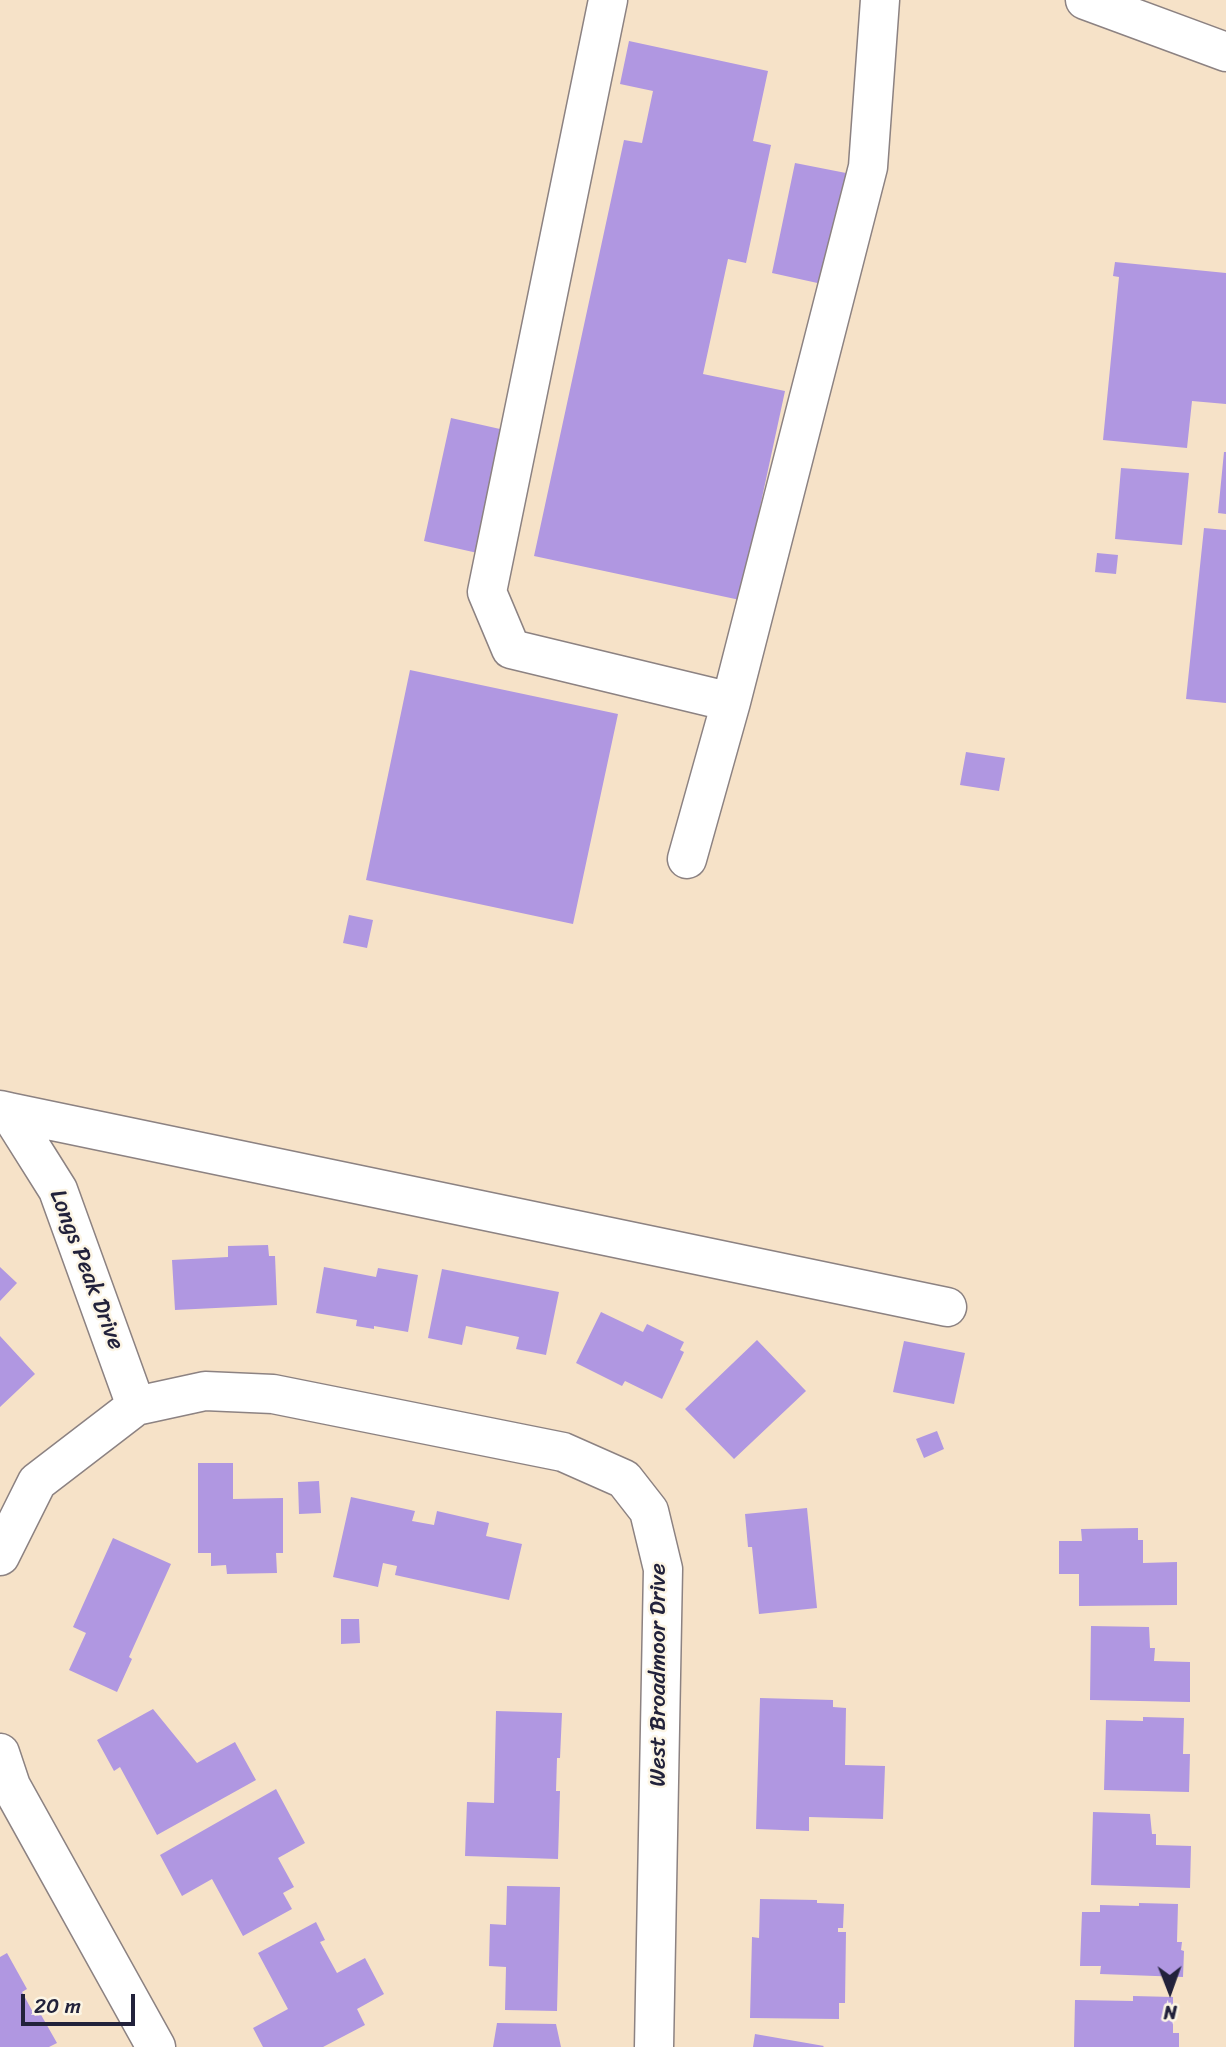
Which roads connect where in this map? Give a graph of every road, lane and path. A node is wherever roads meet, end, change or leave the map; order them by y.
1 (608, 0) edge
2 (880, 0) edge
3 (1084, 0) edge
4 (1226, 52) edge
5 (731, 702) junction
6 (687, 859) dead end
7 (5, 1111) edge
8 (947, 1307) dead end
9 (136, 1406) junction
10 (0, 1556) edge
11 (0, 1753) edge
12 (156, 2047) edge
13 (654, 2047) edge

1 - 5 street
2 - 5 street
3 - 4 street
5 - 6 street
7 - 8 street
7 - 9 street, Longs Peak Drive
9 - 10 street
9 - 13 street, West Broadmoor Drive
11 - 12 street

